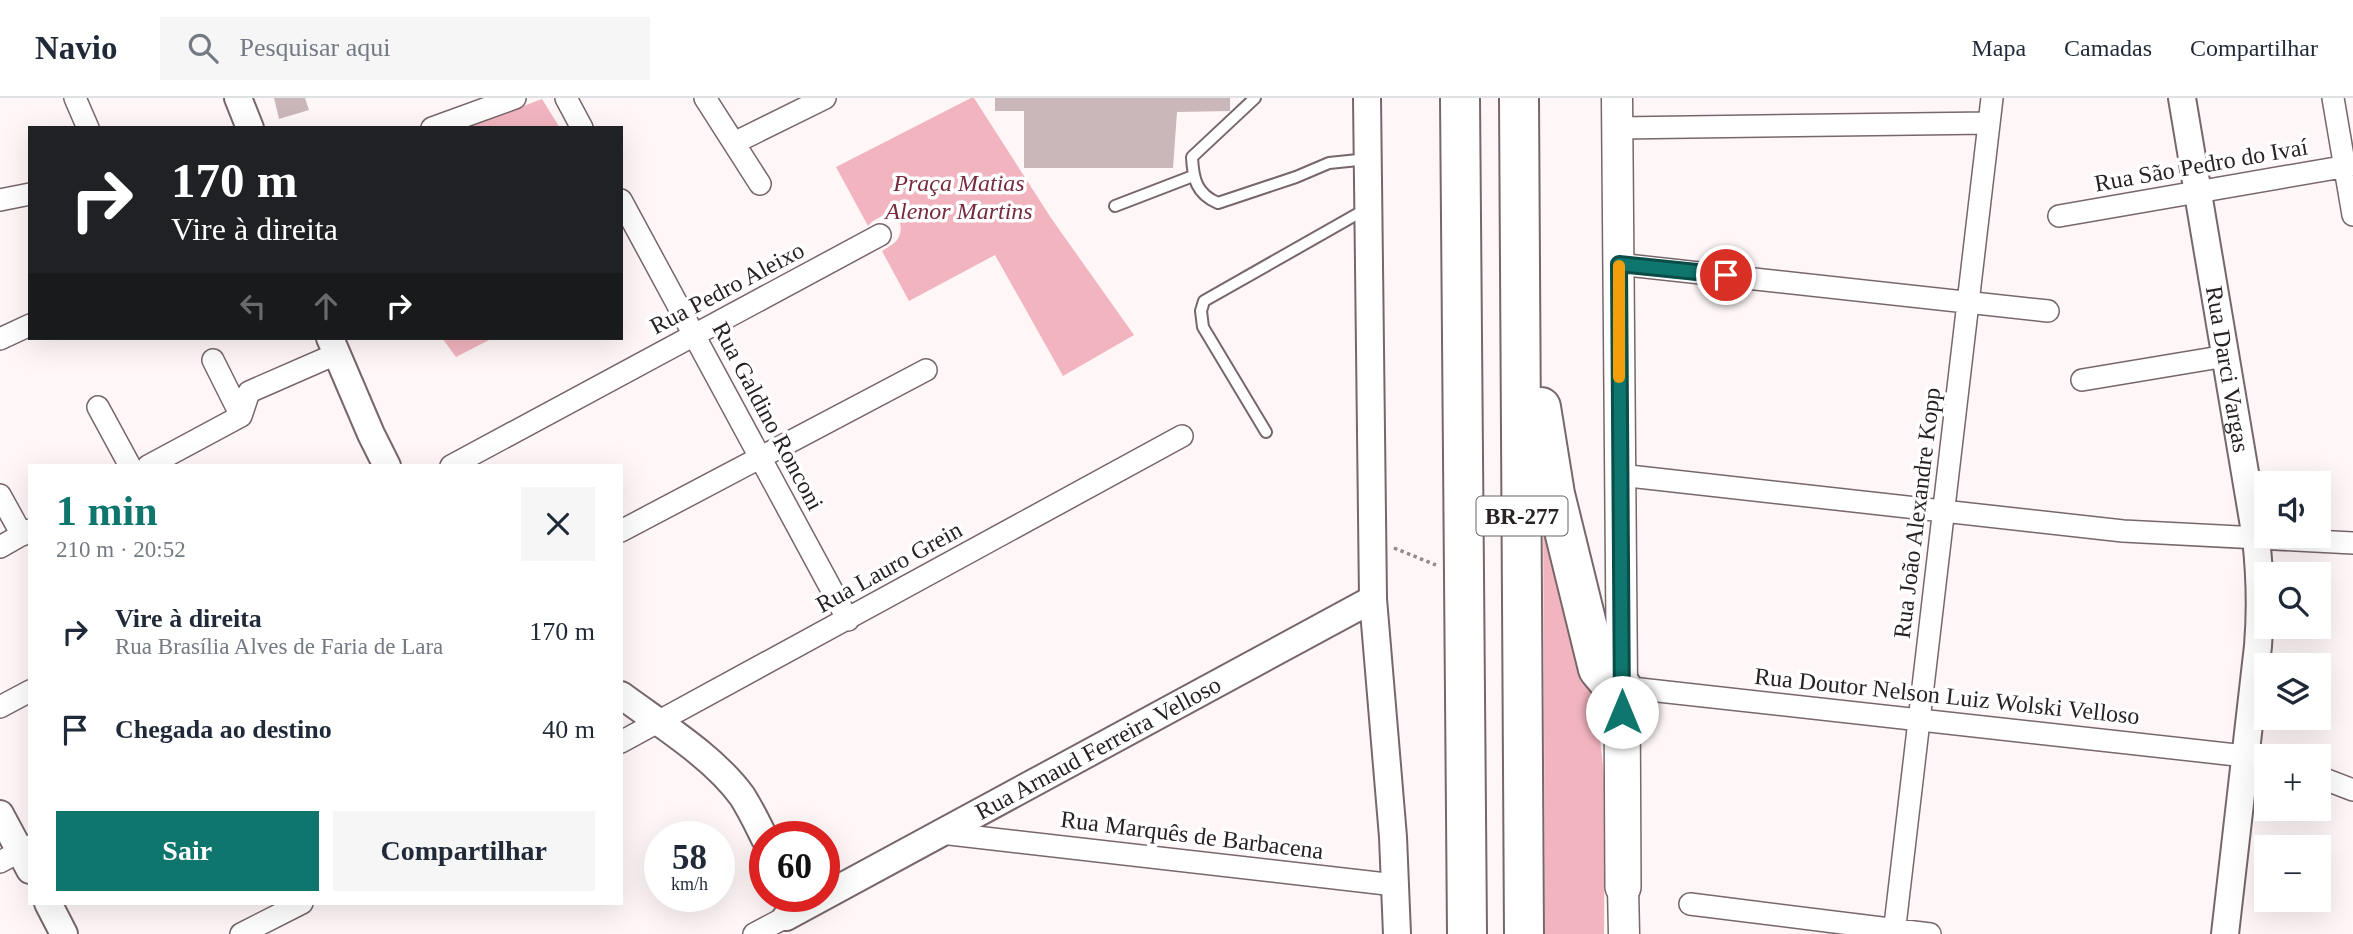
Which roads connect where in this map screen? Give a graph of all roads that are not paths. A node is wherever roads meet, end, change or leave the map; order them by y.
1 (75, 98) edge
2 (238, 98) edge
3 (514, 98) edge
4 (566, 98) edge
5 (705, 98) edge
6 (825, 98) edge
7 (1255, 98) edge
8 (1367, 98) edge
9 (1460, 98) edge
10 (1519, 98) edge
11 (1617, 98) edge
12 (1992, 98) edge
13 (2182, 98) edge
14 (2333, 98) edge
15 (1989, 123) junction
16 (87, 126) edge
17 (249, 126) edge
18 (437, 126) edge
19 (581, 126) edge
20 (1618, 128) junction
21 (734, 144) junction
22 (1368, 159) junction
23 (2349, 166) edge
24 (1193, 176) junction
25 (760, 184) dead end
26 (2198, 192) junction
27 (28, 194) edge
28 (0, 200) edge
29 (623, 204) edge
30 (1115, 206) dead end
31 (1368, 207) junction
32 (1520, 211) junction
33 (2353, 215) edge
34 (2059, 216) dead end
35 (880, 235) dead end
36 (1619, 264) junction
37 (1968, 302) junction
38 (2048, 311) dead end
39 (28, 326) edge
40 (694, 335) junction
41 (0, 339) edge
42 (333, 346) edge
43 (2226, 356) junction
44 (213, 360) dead end
45 (926, 369) dead end
46 (2082, 380) dead end
47 (98, 407) dead end
48 (241, 416) junction
49 (1266, 432) dead end
50 (1182, 436) dead end
51 (760, 457) junction
52 (129, 464) edge
53 (152, 464) edge
54 (386, 464) edge
55 (455, 464) edge
56 (1620, 475) junction
57 (0, 495) edge
58 (1944, 511) junction
59 (2254, 526) edge
60 (623, 530) edge
61 (26, 533) edge
62 (2254, 538) edge
63 (2331, 542) edge
64 (2353, 543) edge
65 (0, 547) edge
66 (2257, 548) edge
67 (1373, 599) junction
68 (848, 620) junction
69 (1622, 687) junction
70 (28, 692) edge
71 (623, 696) edge
72 (0, 707) edge
73 (1919, 720) junction
74 (659, 723) junction
75 (623, 741) edge
76 (2256, 744) edge
77 (2254, 758) edge
78 (2254, 769) edge
79 (2331, 782) edge
80 (2353, 790) edge
81 (0, 814) edge
82 (755, 821) edge
83 (941, 833) junction
84 (20, 857) edge
85 (1467, 881) junction
86 (1395, 885) junction
87 (1623, 887) joint
88 (1690, 904) dead end
89 (49, 905) edge
90 (298, 905) edge
91 (786, 916) edge
92 (1894, 932) edge
93 (64, 934) edge
94 (241, 934) edge
95 (754, 934) edge
96 (1396, 934) edge
97 (1455, 934) edge
98 (1467, 934) edge
99 (1524, 934) edge
100 (1624, 934) edge
101 (1930, 934) edge
102 (2225, 934) edge

1 - 16 street
2 - 17 street
3 - 18 street
4 - 19 street
5 - 21 street
6 - 21 street
7 - 24 lane
8 - 22 street
9 - 85 highway, BR-277
10 - 32 highway, BR-277
11 - 20 main road
12 - 15 street, Rua João Alexandre Kopp
13 - 26 street, Rua Darci Vargas
14 - 23 street
15 - 20 street
15 - 37 street, Rua João Alexandre Kopp
20 - 36 main road
21 - 25 street
22 - 24 lane
22 - 31 street
23 - 26 street, Rua São Pedro do Ivaí
23 - 33 street
24 - 30 lane
26 - 34 street, Rua São Pedro do Ivaí
26 - 43 street, Rua Darci Vargas
27 - 28 street
29 - 40 street, Rua Galdino Ronconi
31 - 49 lane
31 - 67 street
32 - 69 highway
32 - 99 highway, BR-277
35 - 40 street, Rua Pedro Aleixo
36 - 37 street
36 - 56 main road
37 - 38 street
37 - 58 street, Rua João Alexandre Kopp
39 - 41 street
40 - 51 street, Rua Galdino Ronconi
40 - 55 street, Rua Pedro Aleixo
42 - 48 street
42 - 54 street
43 - 46 street
43 - 59 street, Rua Darci Vargas
44 - 48 street
45 - 51 street
47 - 52 street
48 - 53 street
50 - 68 street, Rua Lauro Grein
51 - 60 street
51 - 68 street, Rua Galdino Ronconi
56 - 58 street
56 - 69 main road
57 - 61 street
58 - 62 street
58 - 73 street, Rua João Alexandre Kopp
61 - 65 street
63 - 64 street
66 - 76 street, Rua Darci Vargas
67 - 83 street, Rua Arnaud Ferreira Velloso
67 - 86 street
68 - 74 street, Rua Lauro Grein
69 - 73 street, Rua Doutor Nelson Luiz Wolski Velloso
69 - 87 main road
70 - 72 street
71 - 74 street
73 - 77 street, Rua Doutor Nelson Luiz Wolski Velloso
73 - 92 street, Rua João Alexandre Kopp
74 - 75 street, Rua Lauro Grein
74 - 82 street
78 - 102 street, Rua Darci Vargas
79 - 80 street
81 - 84 street
83 - 86 street, Rua Marquês de Barbacena
83 - 91 street, Rua Arnaud Ferreira Velloso
85 - 97 highway
85 - 98 highway, BR-277
86 - 96 street
87 - 100 main road
88 - 92 street
89 - 93 street
90 - 94 street
91 - 95 street, Rua Arnaud Ferreira Velloso
92 - 101 street

